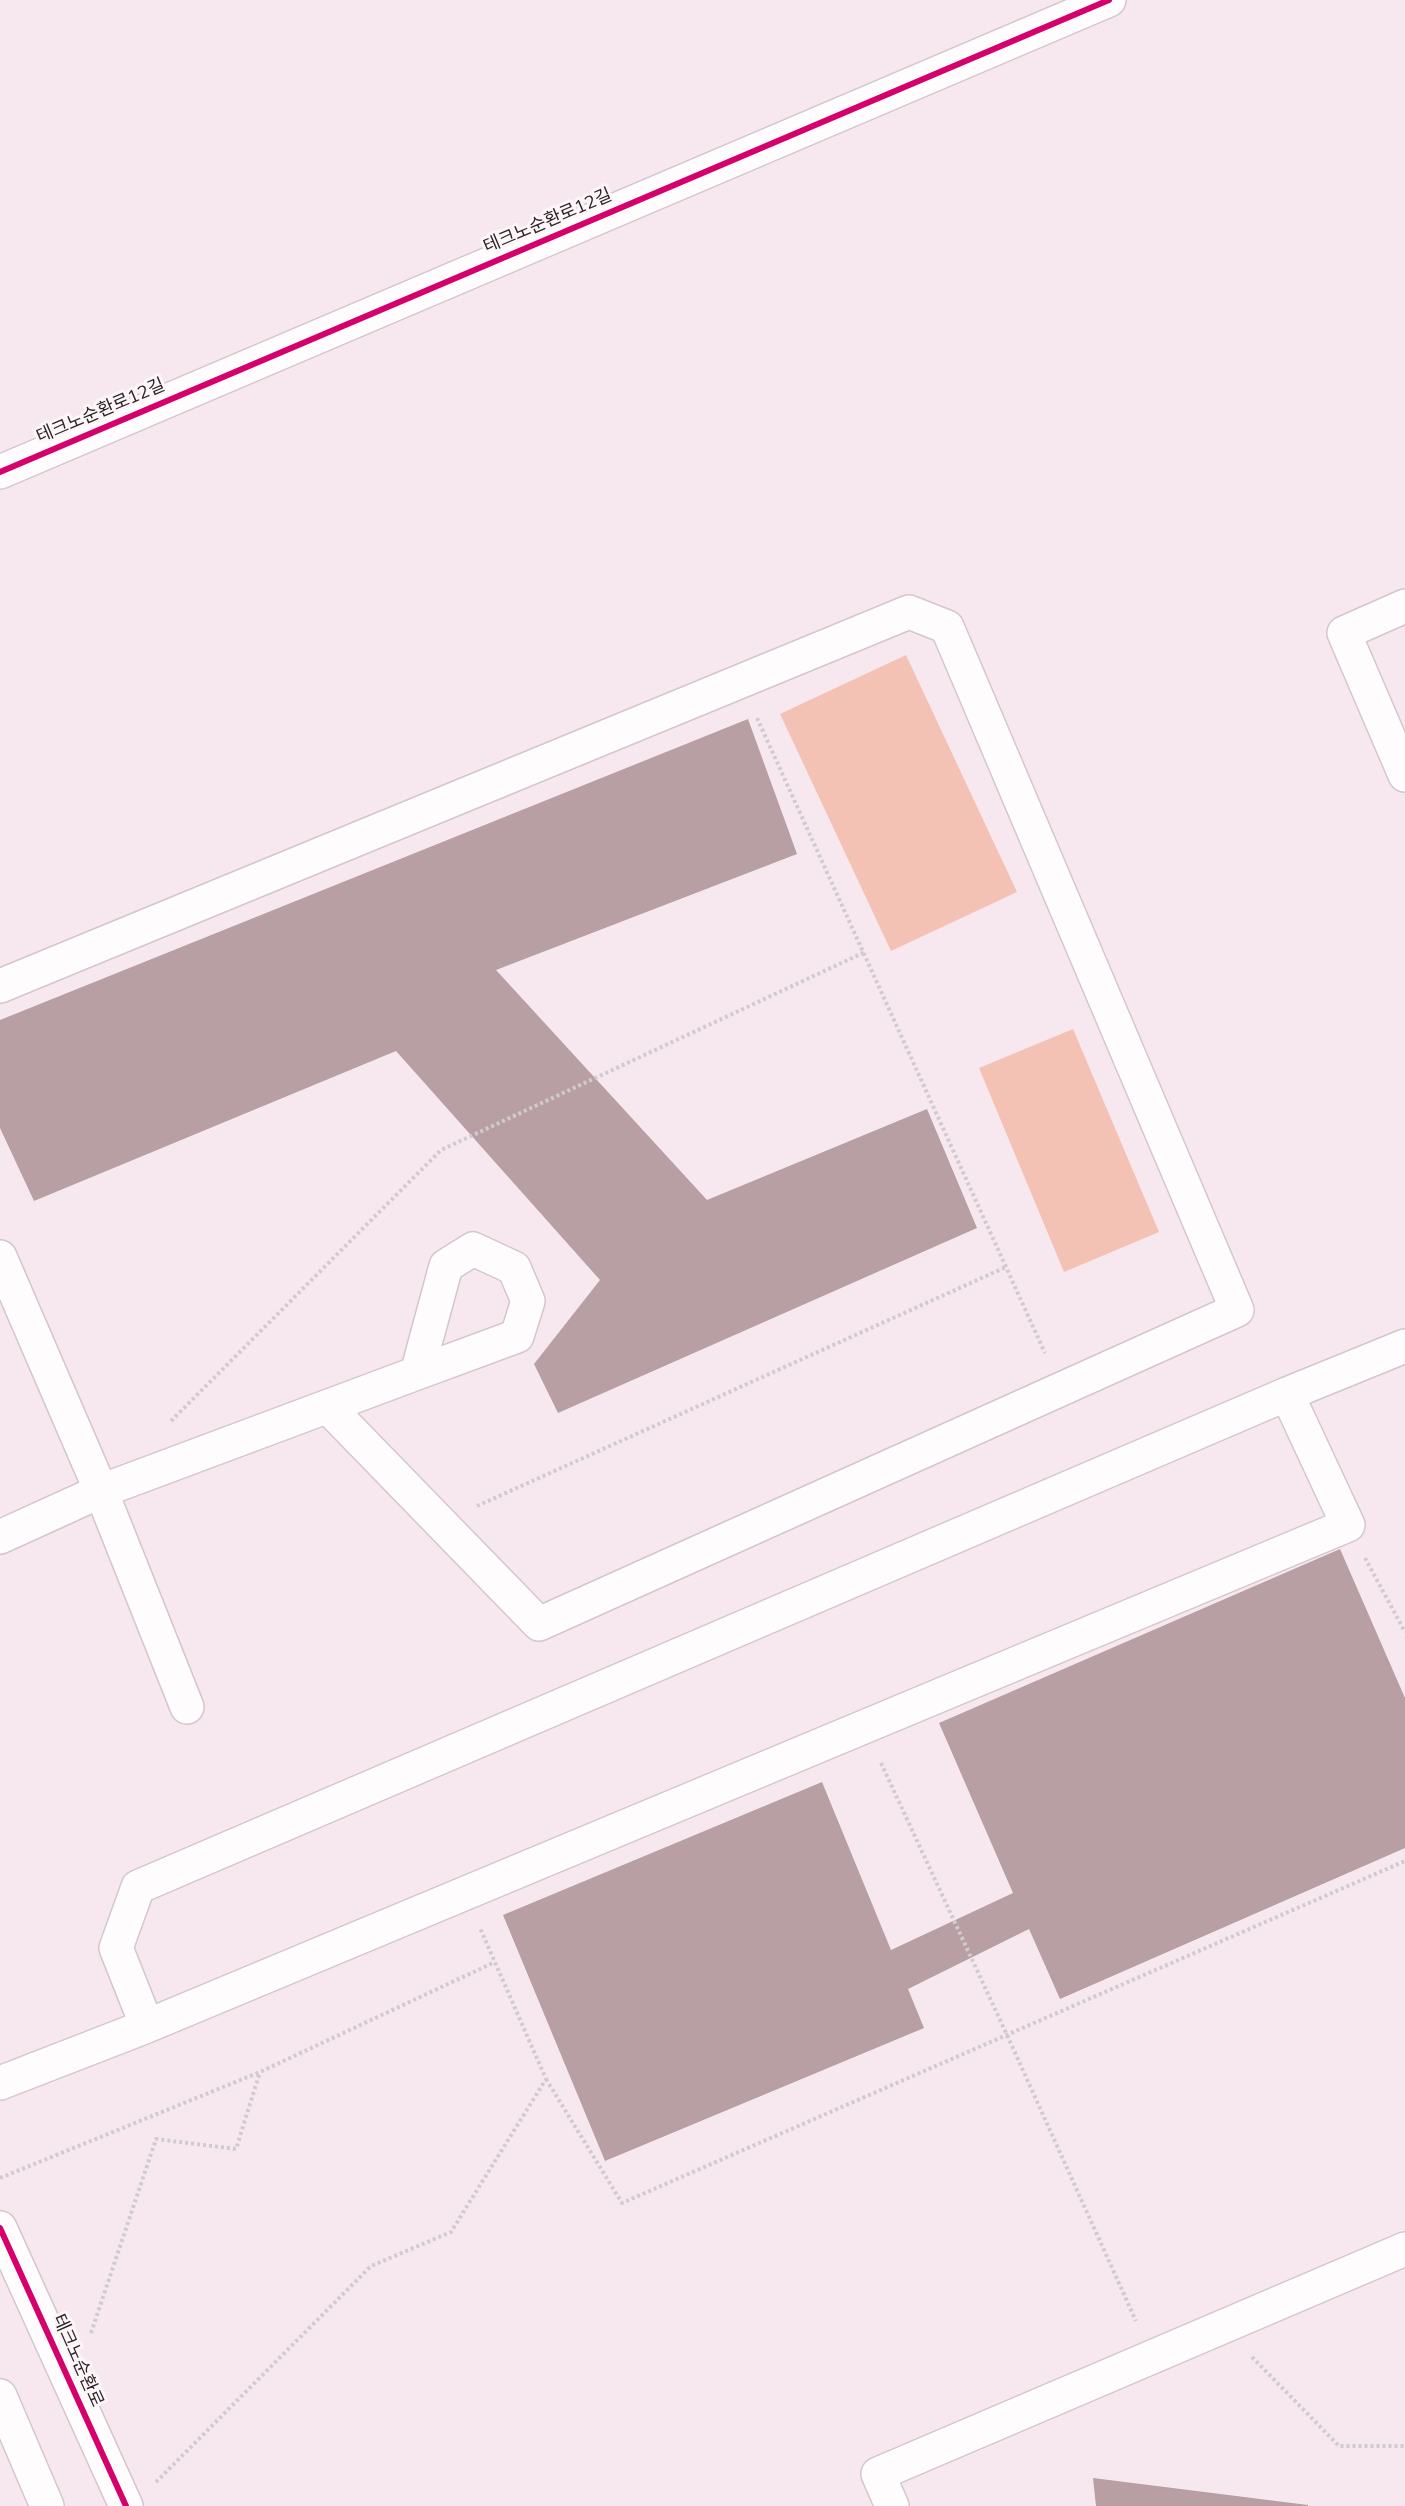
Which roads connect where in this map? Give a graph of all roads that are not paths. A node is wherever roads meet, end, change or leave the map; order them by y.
1 (1109, 0) edge
2 (0, 472) edge
3 (1405, 606) edge
4 (1405, 775) edge
5 (0, 986) edge
6 (0, 1257) edge
7 (1405, 1346) edge
8 (417, 1374) dead end
9 (1287, 1394) junction
10 (328, 1407) junction
11 (101, 1491) junction
12 (0, 1537) edge
13 (187, 1707) dead end
14 (147, 2026) junction
15 (0, 2083) edge
16 (0, 2228) edge
17 (1405, 2249) edge
18 (0, 2396) edge
19 (138, 2498) edge
20 (47, 2506) edge
21 (892, 2506) edge

1 - 2 street, 테크노순환로12길
3 - 4 street
5 - 10 street
6 - 11 street
7 - 9 street
8 - 10 street
9 - 14 street
9 - 14 street
10 - 11 street
11 - 12 street
11 - 13 street
14 - 15 street
16 - 19 street, 테크노순환로
17 - 21 street
18 - 20 street

